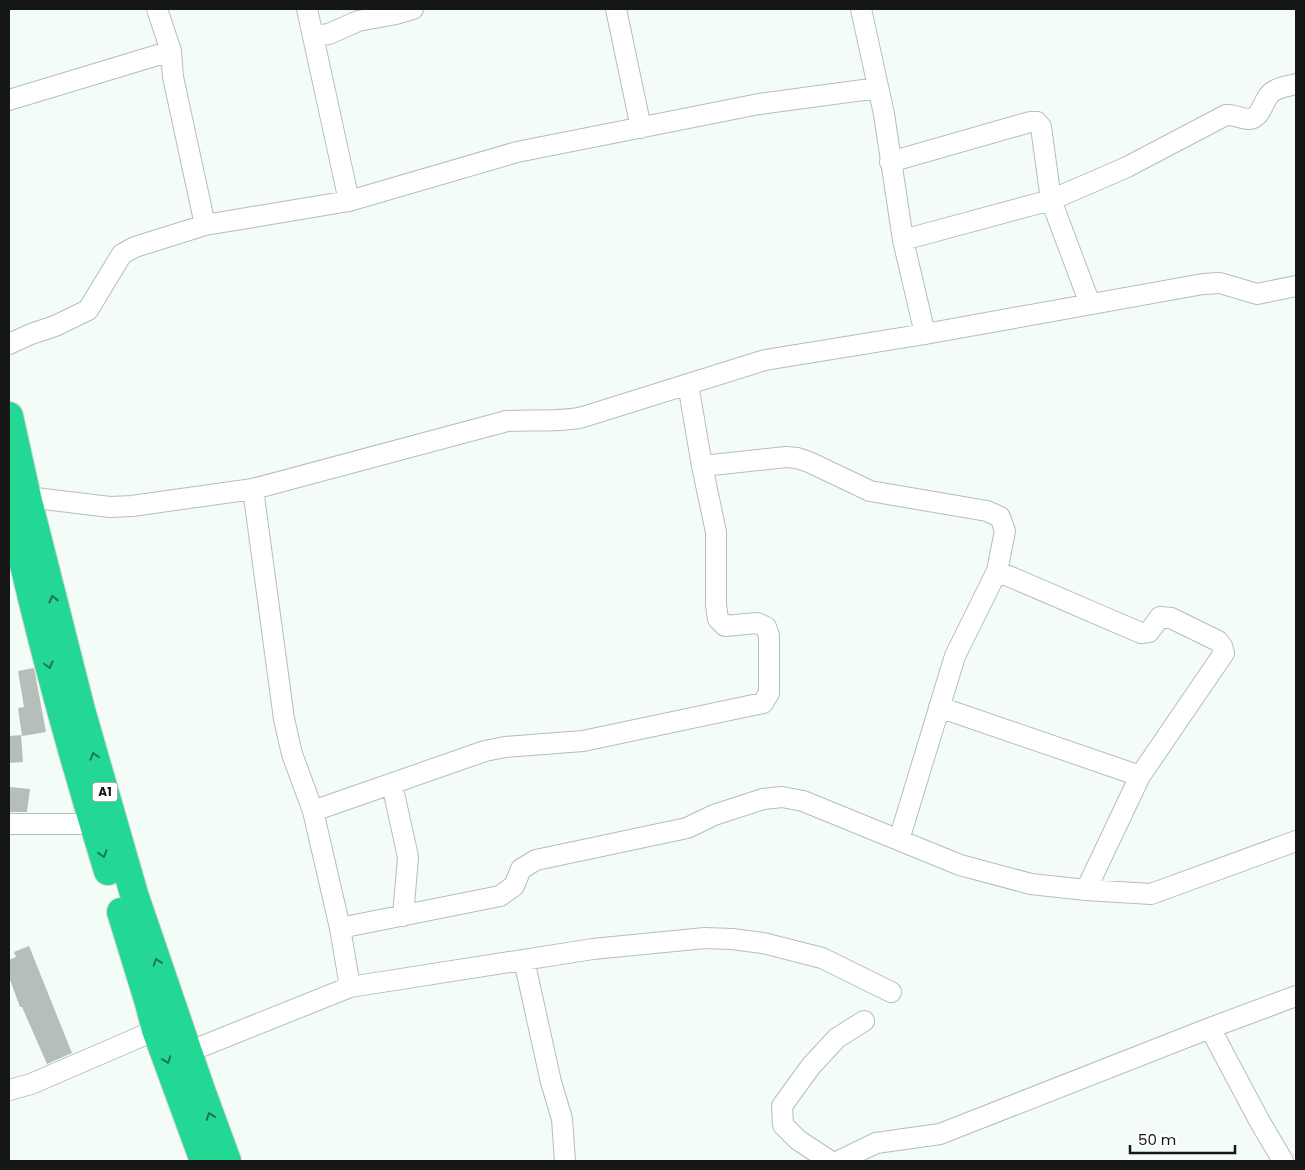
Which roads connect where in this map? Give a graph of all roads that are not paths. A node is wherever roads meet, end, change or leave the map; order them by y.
1 (157, 9) edge
2 (307, 9) edge
3 (412, 9) edge
4 (616, 9) edge
5 (861, 9) edge
6 (313, 36) junction
7 (171, 51) junction
8 (1296, 84) edge
9 (878, 88) junction
10 (9, 100) edge
11 (641, 128) junction
12 (890, 162) junction
13 (1051, 200) junction
14 (349, 201) junction
15 (205, 224) junction
16 (903, 240) junction
17 (1296, 286) edge
18 (1090, 304) junction
19 (925, 334) junction
20 (9, 344) edge
21 (688, 384) junction
22 (9, 416) edge
23 (702, 466) junction
24 (253, 489) junction
25 (18, 498) edge
26 (997, 571) junction
27 (939, 707) junction
28 (1140, 776) junction
29 (392, 784) junction
30 (313, 811) junction
31 (9, 824) edge
32 (93, 824) junction
33 (899, 840) junction
34 (1296, 841) edge
35 (1086, 890) junction
36 (403, 916) junction
37 (340, 928) junction
38 (524, 960) junction
39 (350, 987) junction
40 (891, 992) dead end
41 (1296, 996) edge
42 (864, 1021) dead end
43 (1210, 1028) junction
44 (156, 1030) junction
45 (188, 1052) junction
46 (9, 1090) edge
47 (204, 1161) edge
48 (227, 1161) edge
49 (565, 1161) edge
50 (830, 1161) edge
51 (839, 1161) edge
52 (1283, 1161) edge

1 - 7 street
2 - 6 street
3 - 6 street
4 - 11 street
5 - 9 street
6 - 14 street
7 - 10 street
7 - 15 street
8 - 13 street
9 - 11 street
9 - 12 street
11 - 14 street
12 - 13 street
12 - 16 street
13 - 16 street
13 - 18 street
14 - 15 street
15 - 20 street
16 - 19 street
17 - 18 street
18 - 19 street
19 - 21 street
21 - 23 street
21 - 24 street
22 - 25 highway, A1
23 - 26 street
23 - 29 street
24 - 25 street
24 - 30 street
25 -> 32 highway, A1
45 -> 25 highway, A1
26 - 27 street
26 - 28 street
27 - 28 street
27 - 33 street
28 - 35 street
29 - 30 street
29 - 36 street
30 - 37 street
31 - 32 street
32 -> 44 highway, A1
33 - 35 street
33 - 36 street
34 - 35 street
36 - 37 street
37 - 39 street
38 - 39 street
38 - 40 street
38 - 49 street
39 - 45 street
41 - 43 street
42 - 50 street
43 - 51 street
43 - 52 street
44 - 46 street
44 -> 47 highway, A1
48 -> 45 highway, A1

